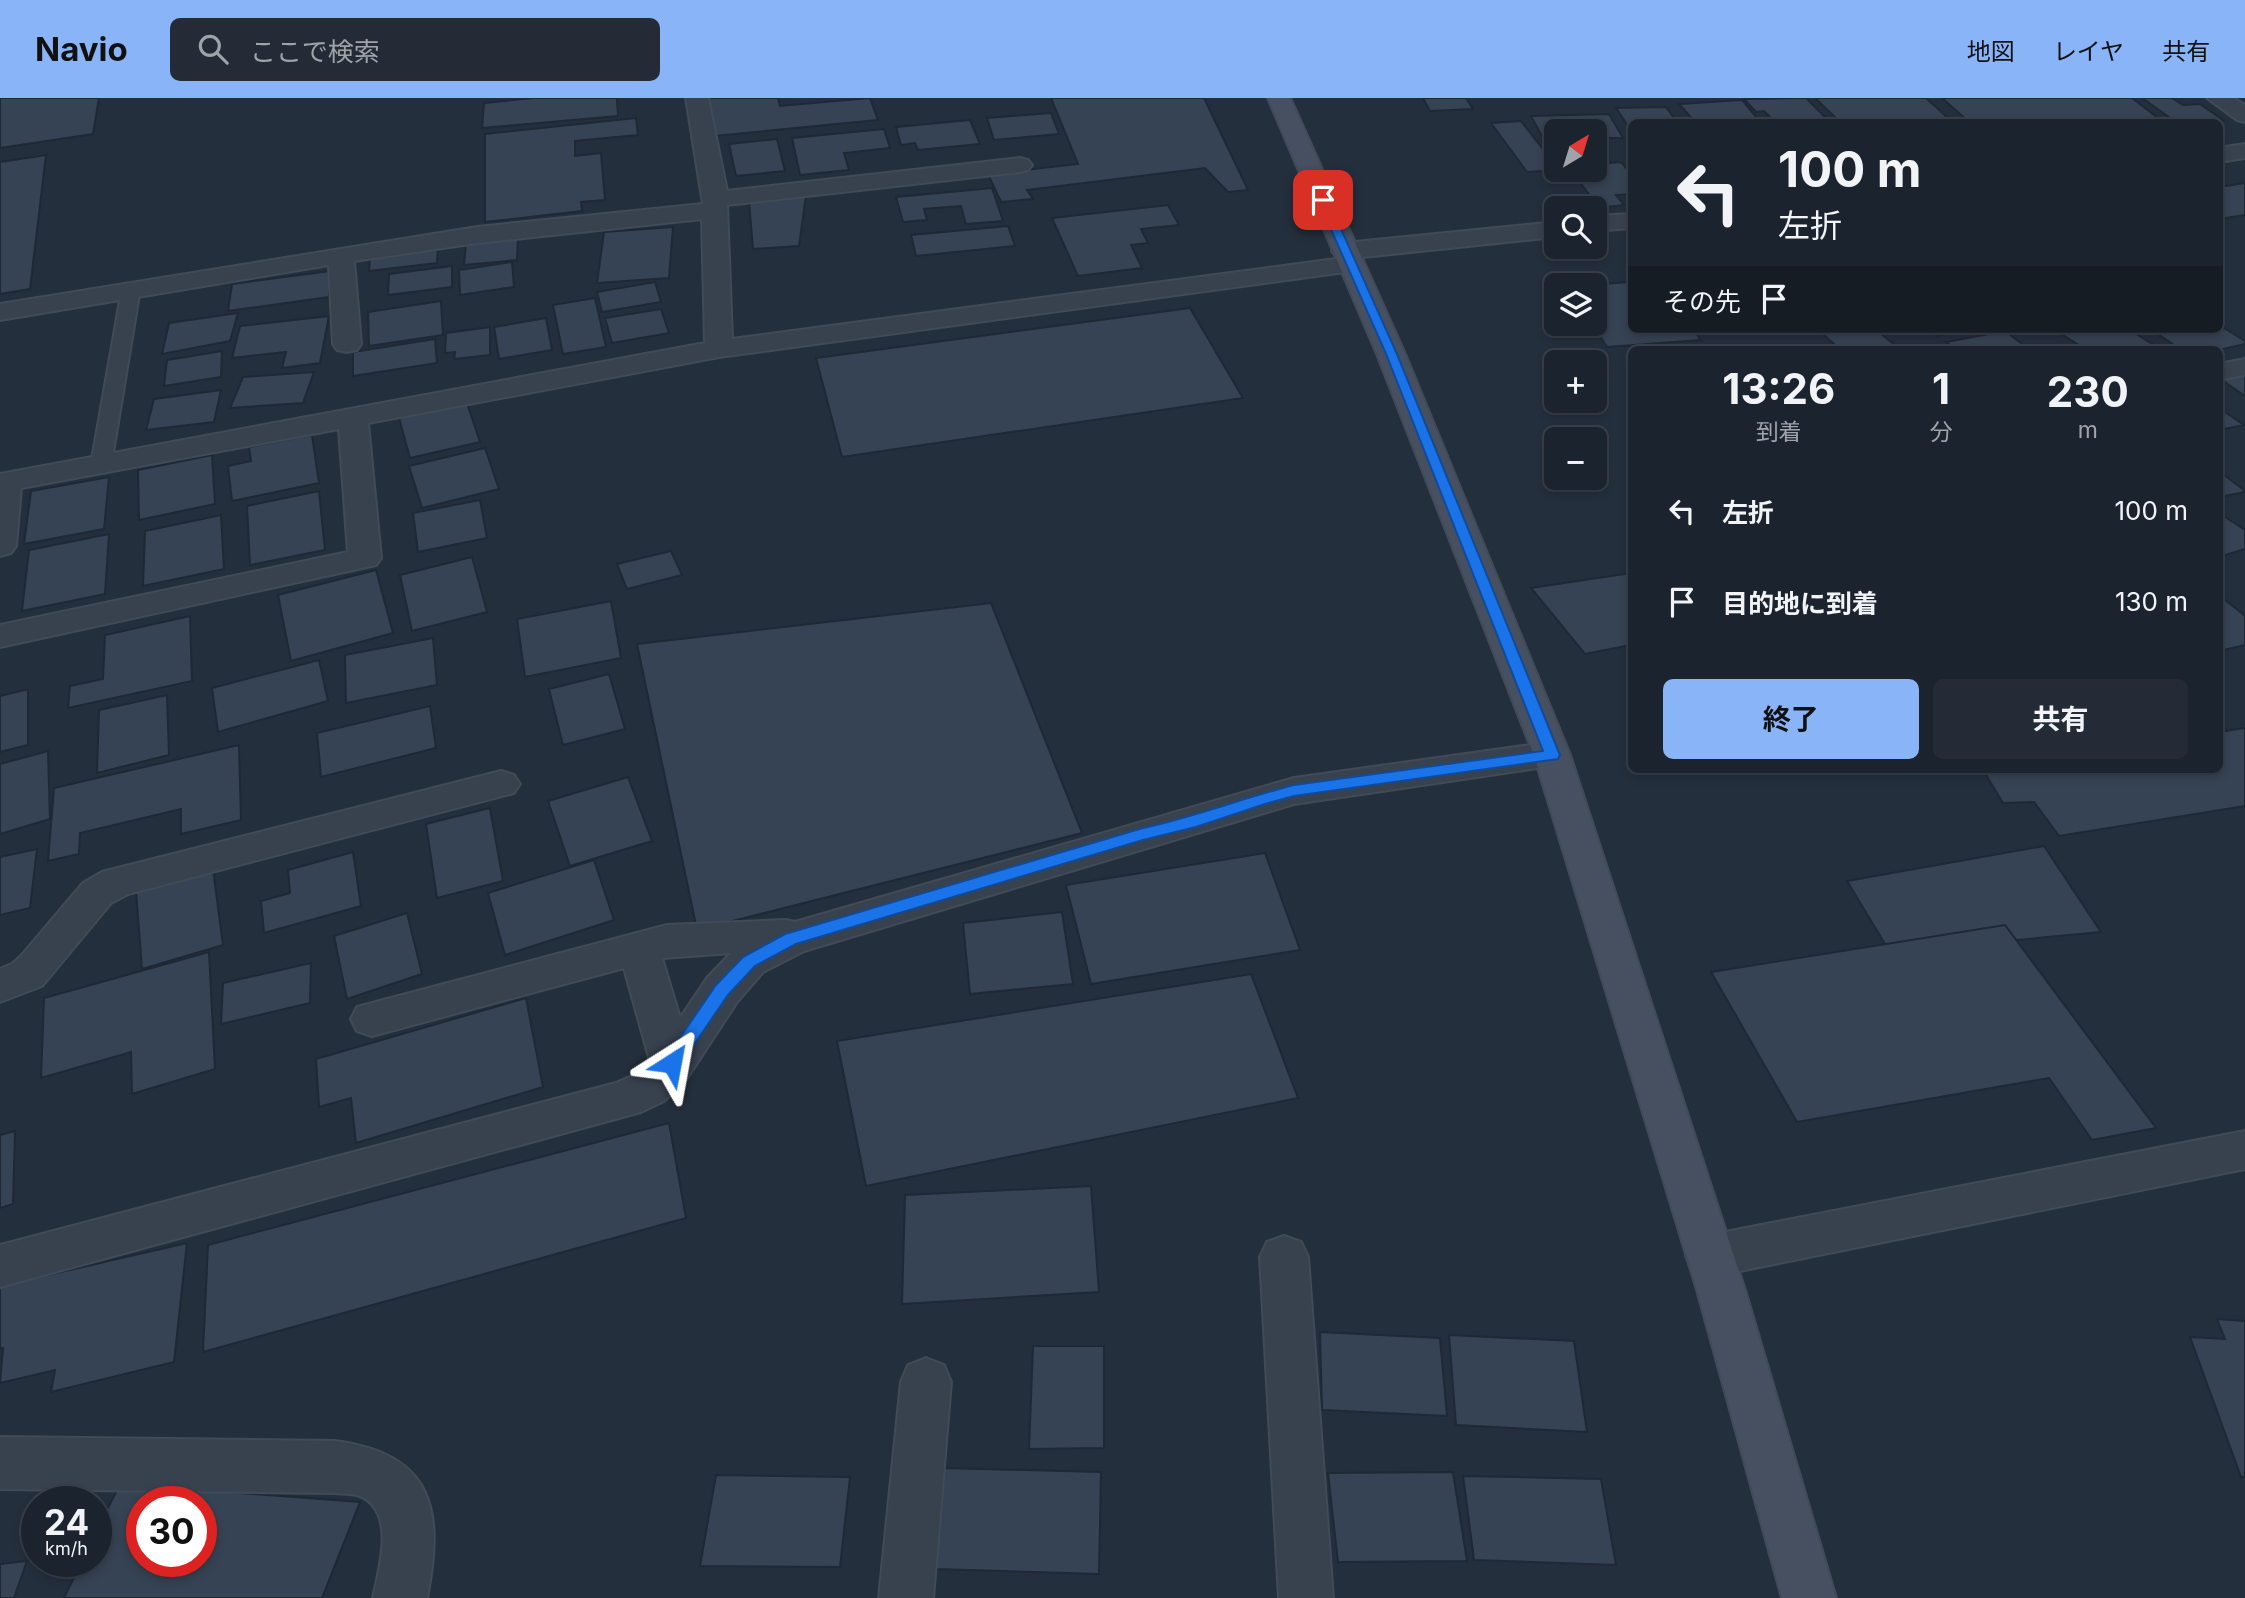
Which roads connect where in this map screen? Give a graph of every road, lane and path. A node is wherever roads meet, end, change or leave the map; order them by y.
1 (696, 98) edge
2 (1279, 98) edge
3 (2218, 98) edge
4 (2245, 115) edge
5 (1020, 165) dead end
6 (715, 204) junction
7 (1628, 220) edge
8 (1607, 223) edge
9 (1544, 231) edge
10 (341, 255) junction
11 (1348, 258) junction
12 (131, 289) junction
13 (0, 312) edge
14 (347, 344) dead end
15 (719, 349) junction
16 (2245, 367) edge
17 (2223, 371) edge
18 (353, 417) junction
19 (101, 465) junction
20 (3, 483) edge
21 (0, 546) edge
22 (0, 636) edge
23 (1552, 755) junction
24 (501, 784) dead end
25 (804, 934) junction
26 (639, 949) junction
27 (0, 986) edge
28 (372, 1019) dead end
29 (672, 1063) junction
30 (2245, 1150) edge
31 (1710, 1256) junction
32 (1284, 1257) dead end
33 (0, 1266) edge
34 (926, 1382) dead end
35 (0, 1463) edge
36 (400, 1598) edge
37 (906, 1598) edge
38 (1306, 1598) edge
39 (1809, 1598) edge

1 - 6 street
2 - 11 street
3 - 4 street
5 - 6 street
6 - 10 street
6 - 15 street
7 - 8 street
9 - 11 street
10 - 12 street
10 - 14 street
11 - 15 street
11 - 23 street
12 - 13 street
12 - 19 lane
15 - 18 street
16 - 17 street
18 - 19 street
18 - 22 street
19 - 20 street
20 - 21 street
23 - 25 street
23 - 31 street
24 - 27 street
25 - 26 street
25 - 29 street
26 - 28 street
26 - 29 street
29 - 33 street
30 - 31 street
31 - 39 street
32 - 38 street
34 - 37 street
35 - 36 street

